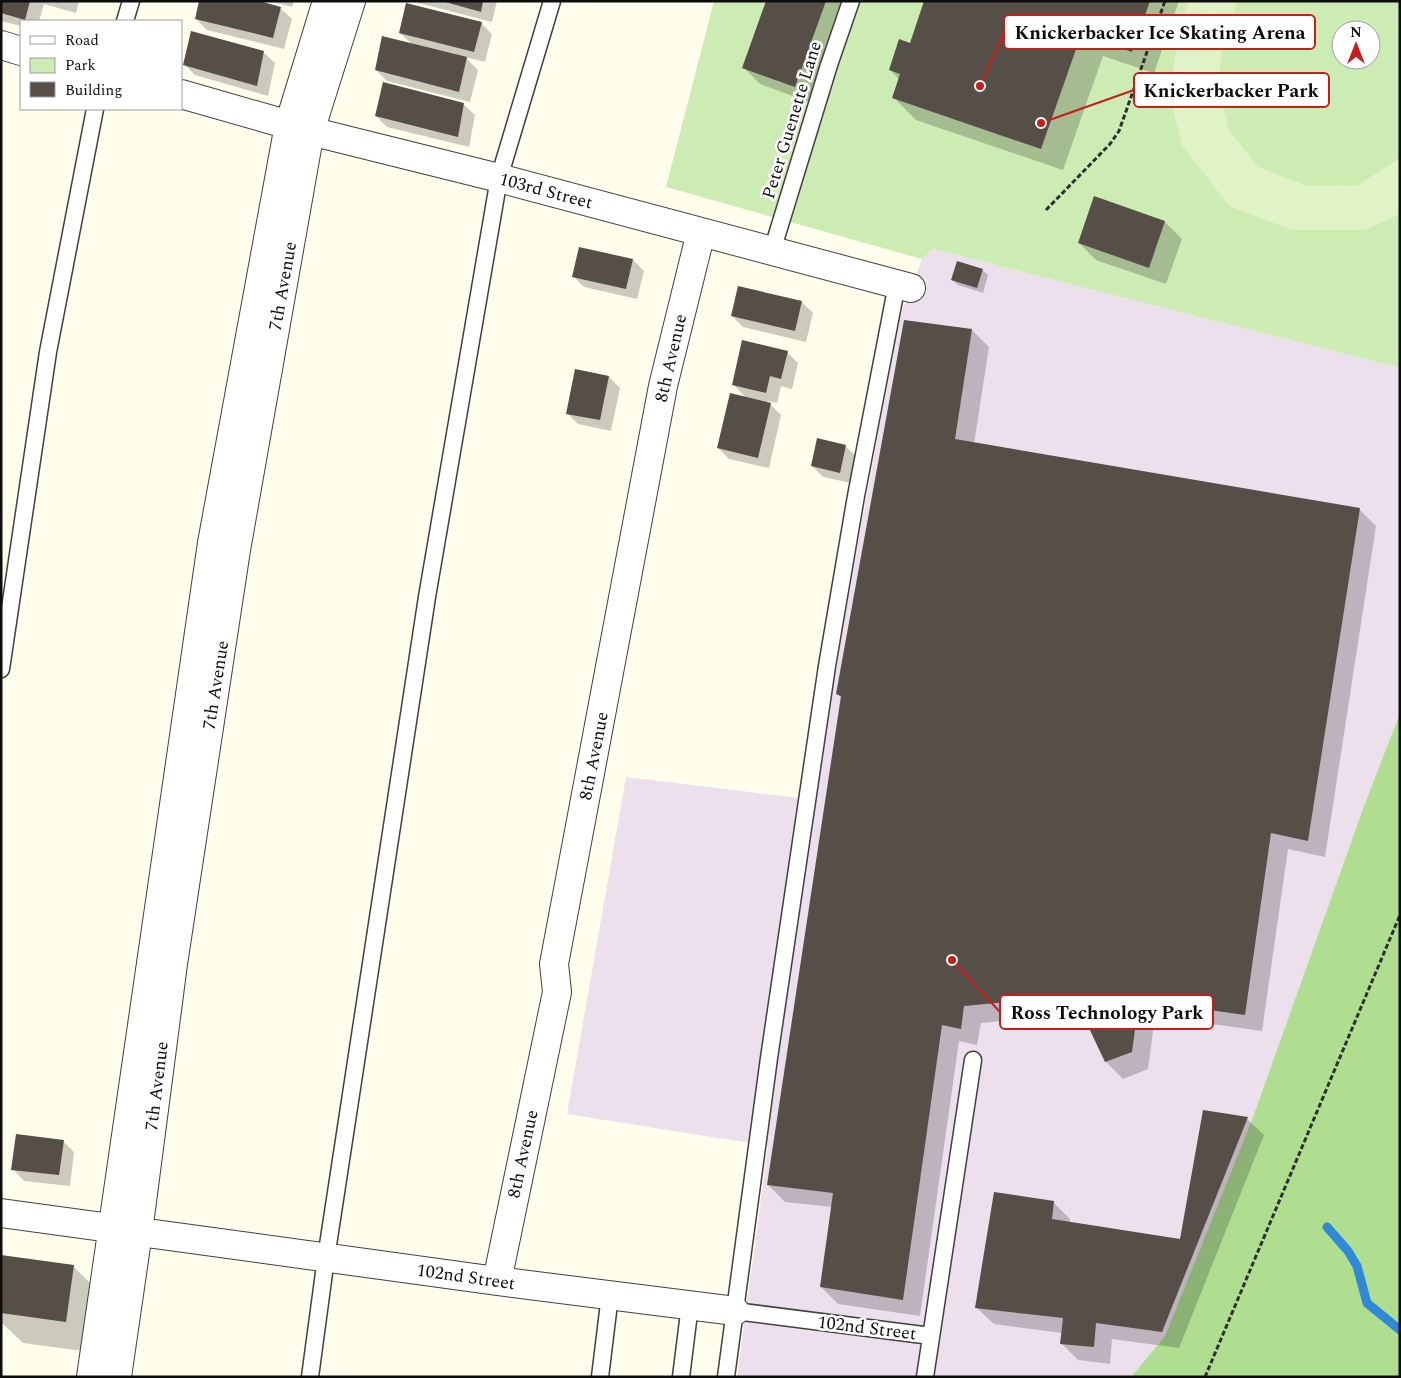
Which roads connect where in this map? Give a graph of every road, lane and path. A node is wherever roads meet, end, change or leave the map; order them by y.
1 (131, 1) edge
2 (327, 1) edge
3 (351, 1) edge
4 (552, 1) edge
5 (851, 1) edge
6 (1164, 1) edge
7 (125, 20) edge
8 (1, 46) edge
9 (20, 51) edge
10 (182, 94) edge
11 (95, 110) edge
12 (299, 128) junction
13 (499, 178) junction
14 (1046, 210) dead end
15 (701, 232) junction
16 (772, 251) junction
17 (904, 286) joint
18 (1, 668) edge
19 (1400, 914) edge
20 (973, 1060) dead end
21 (1, 1213) edge
22 (126, 1230) junction
23 (326, 1258) junction
24 (497, 1281) junction
25 (610, 1295) junction
26 (690, 1305) junction
27 (735, 1311) junction
28 (931, 1336) junction
29 (91, 1377) edge
30 (117, 1377) edge
31 (310, 1377) edge
32 (600, 1377) edge
33 (681, 1377) edge
34 (726, 1377) edge
35 (924, 1377) edge
36 (1205, 1377) edge

1 - 7 lane
2 - 12 street, 7th Avenue
3 - 12 street, 7th Avenue
4 - 13 lane
5 - 16 lane, Peter Guenette Lane
6 - 14 path
8 - 9 street
10 - 12 street, 103rd Street
11 - 18 lane
12 - 13 street, 103rd Street
12 - 22 street, 7th Avenue
13 - 15 street, 103rd Street
13 - 23 lane
15 - 16 street, 103rd Street
15 - 24 street, 8th Avenue
16 - 17 street, 103rd Street
17 - 27 lane
19 - 36 path
20 - 28 lane
21 - 22 street, 102nd Street
22 - 23 street, 102nd Street
22 - 29 street, 7th Avenue
22 - 30 street, 7th Avenue
23 - 24 street, 102nd Street
23 - 31 lane
24 - 25 street, 102nd Street
25 - 26 street, 102nd Street
25 - 32 lane
26 - 27 street, 102nd Street
26 - 33 lane
27 - 28 lane, 102nd Street
27 - 34 lane
28 - 35 lane

